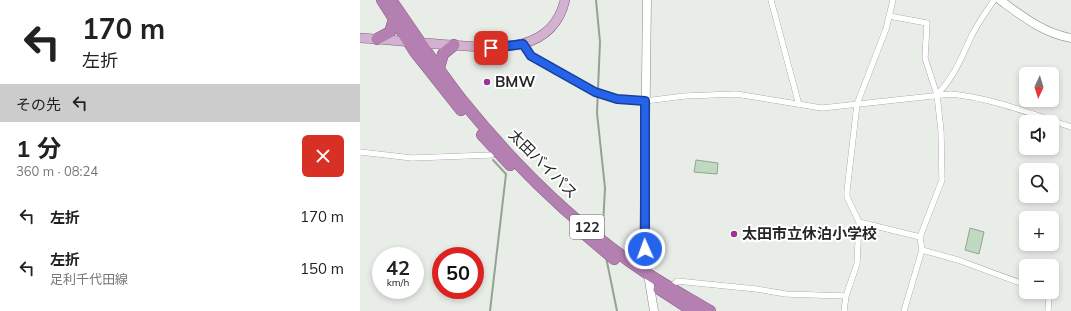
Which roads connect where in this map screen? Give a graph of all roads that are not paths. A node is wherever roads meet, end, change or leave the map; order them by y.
1 (382, 0) edge
2 (392, 0) edge
3 (565, 0) edge
4 (648, 0) edge
5 (771, 0) edge
6 (893, 0) edge
7 (994, 0) edge
8 (1000, 0) edge
9 (889, 16) junction
10 (394, 19) junction
11 (360, 38) edge
12 (1071, 38) edge
13 (376, 39) junction
14 (409, 42) junction
15 (420, 43) junction
16 (523, 44) junction
17 (454, 45) junction
18 (439, 68) junction
19 (937, 95) junction
20 (645, 101) junction
21 (857, 104) junction
22 (799, 105) junction
23 (1071, 127) edge
24 (360, 152) edge
25 (496, 152) junction
26 (859, 222) junction
27 (920, 238) junction
28 (922, 250) junction
29 (649, 279) junction
30 (1019, 282) edge
31 (671, 288) junction
32 (846, 296) junction
33 (1049, 299) edge
34 (654, 311) edge
35 (693, 311) edge
36 (710, 311) edge
37 (844, 311) edge
38 (904, 311) edge
39 (1048, 311) edge

1 - 10 highway, 太田バイパス / 122
2 - 15 highway, 太田バイパス / 122
3 - 16 main road
4 - 20 main road
5 - 22 street
6 - 9 street
7 - 19 street
8 - 12 main road
9 - 19 street
9 - 21 street
10 - 13 highway
10 - 14 highway, 太田バイパス / 122
11 - 13 main road
13 - 14 main road
14 - 15 main road
14 - 25 highway, 太田バイパス / 122
15 - 17 main road
15 - 18 highway, 太田バイパス / 122
16 - 17 main road
16 - 20 street
17 - 18 highway
18 - 29 highway, 太田バイパス / 122
19 - 21 street
19 - 23 street
19 - 27 street
20 - 22 street
20 - 29 main road
21 - 22 street
21 - 26 street
24 - 25 street
25 - 29 highway, 太田バイパス / 122
26 - 27 street
26 - 32 street
27 - 28 street
28 - 30 street
28 - 38 street
29 - 31 highway, 太田バイパス / 122
29 - 34 main road
29 - 35 highway, 太田バイパス / 122
31 - 32 street
31 - 36 highway, 太田バイパス / 122
32 - 37 street
33 - 39 street

